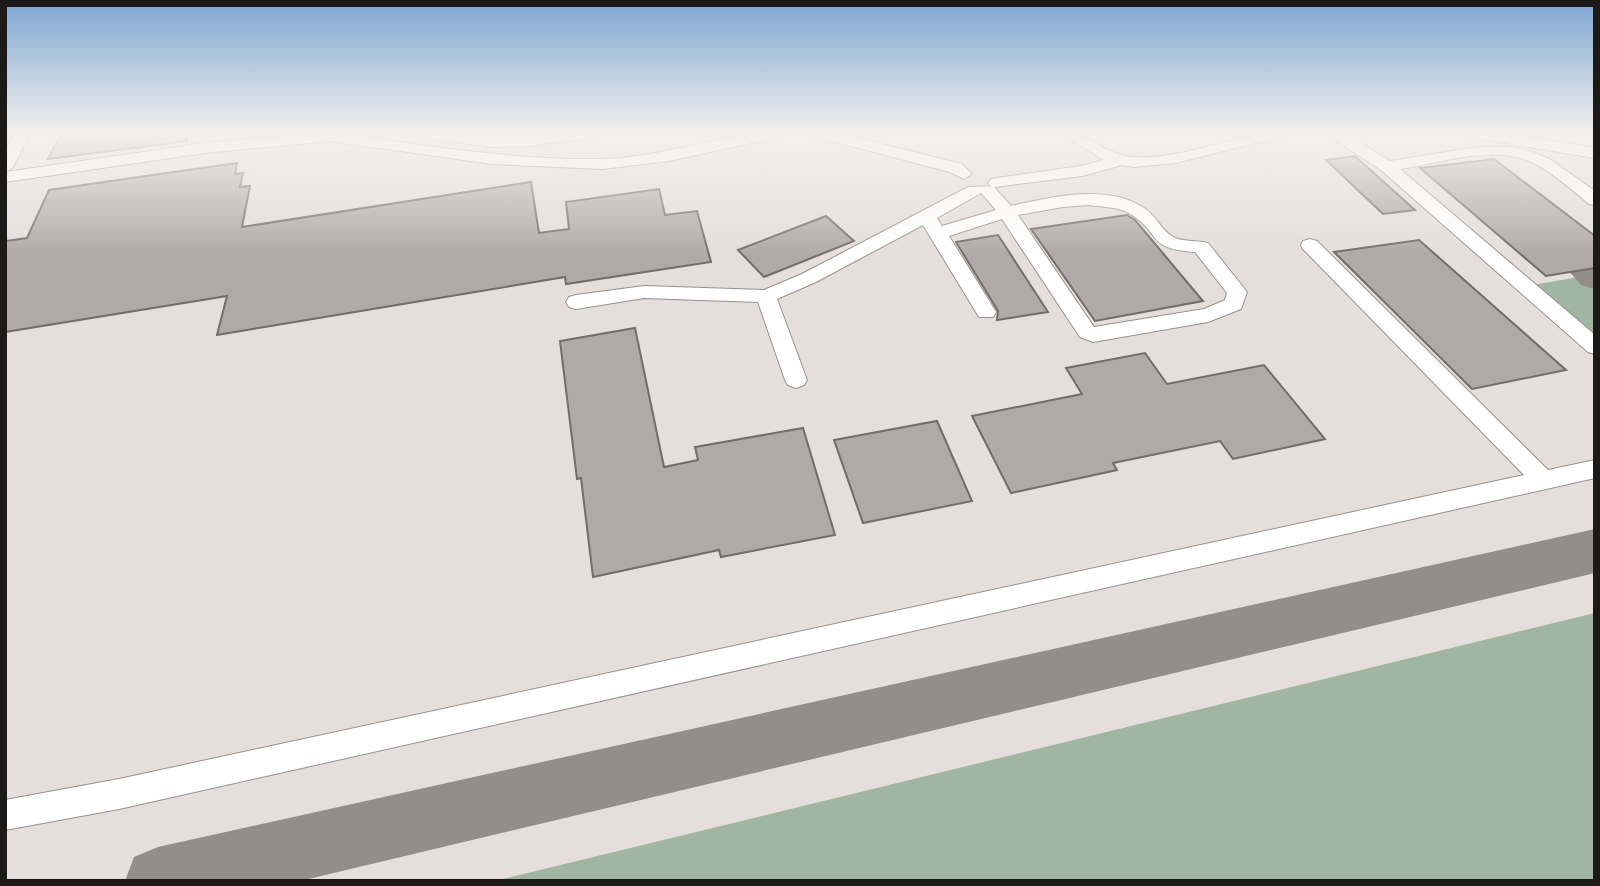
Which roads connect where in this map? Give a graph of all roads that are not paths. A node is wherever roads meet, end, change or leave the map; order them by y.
1 (30, 173) edge
2 (978, 173) edge
3 (986, 173) edge
4 (1069, 173) edge
5 (1395, 173) edge
6 (1559, 173) edge
7 (964, 174) joint
8 (5, 177) edge
9 (986, 188) junction
10 (1595, 200) edge
11 (1006, 211) junction
12 (927, 215) junction
13 (938, 234) junction
14 (1310, 246) dead end
15 (766, 296) junction
16 (576, 302) dead end
17 (986, 312) dead end
18 (1595, 347) edge
19 (796, 380) dead end
20 (1595, 468) edge
21 (1543, 480) junction
22 (5, 815) edge

1 - 8 street
2 - 7 street
3 - 9 street
4 - 9 street
5 - 18 street
6 - 10 street
7 - 9 street
9 - 11 street
9 - 12 street
11 - 11 street
11 - 13 street
12 - 13 street
12 - 15 street
13 - 17 street
14 - 21 street
15 - 16 street
15 - 19 street
20 - 21 street
21 - 22 street

